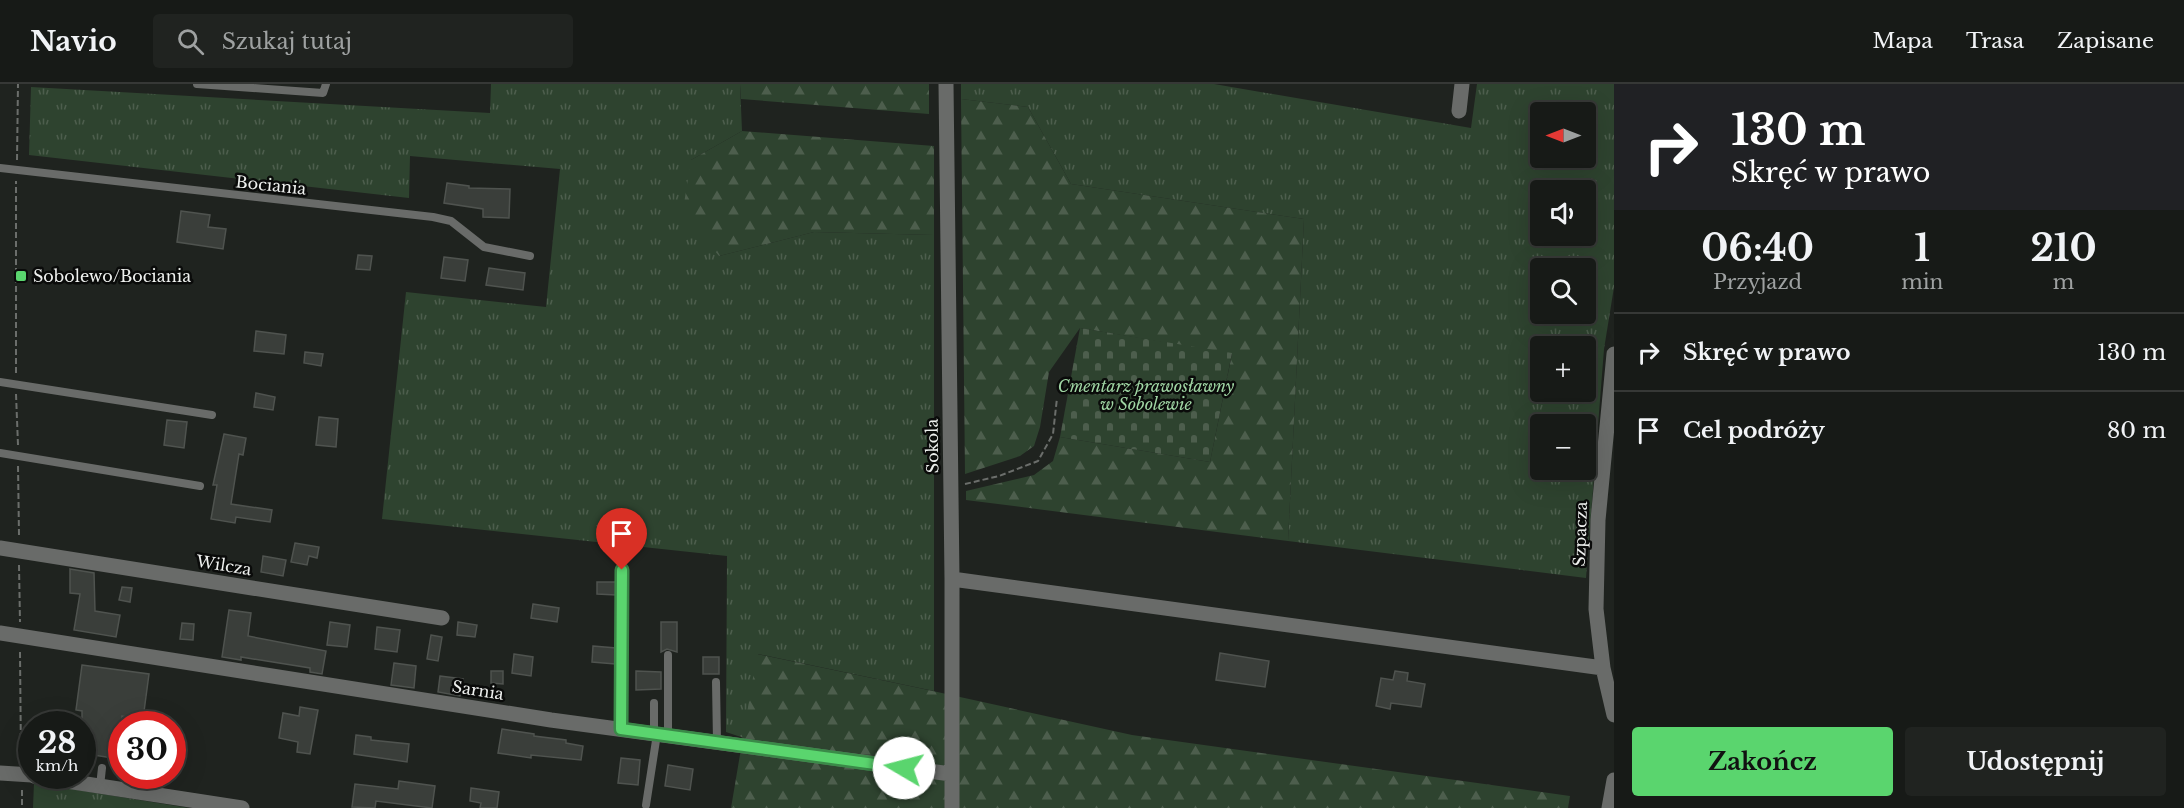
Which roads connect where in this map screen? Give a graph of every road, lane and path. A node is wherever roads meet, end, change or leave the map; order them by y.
1 (197, 84) edge
2 (326, 84) edge
3 (946, 84) edge
4 (1462, 84) edge
5 (1459, 111) dead end
6 (0, 168) edge
7 (530, 256) dead end
8 (1614, 354) edge
9 (0, 382) edge
10 (1057, 398) dead end
11 (212, 415) dead end
12 (0, 453) edge
13 (200, 486) dead end
14 (950, 487) junction
15 (0, 548) edge
16 (622, 570) dead end
17 (952, 579) junction
18 (442, 618) dead end
19 (0, 633) edge
20 (669, 655) dead end
21 (1604, 668) junction
22 (716, 681) dead end
23 (654, 703) dead end
24 (1614, 715) edge
25 (621, 729) junction
26 (660, 734) junction
27 (717, 742) junction
28 (102, 768) dead end
29 (0, 773) edge
30 (18, 774) edge
31 (951, 774) junction
32 (1614, 780) edge
33 (96, 785) edge
34 (100, 786) junction
35 (646, 806) dead end
36 (242, 808) edge
37 (951, 808) edge
38 (1609, 808) edge

1 - 2 lane
3 - 14 street, Sokola
4 - 5 street
6 - 7 lane, Bociania
8 - 21 street, Szpacza
9 - 11 lane
10 - 14 path
12 - 13 lane
14 - 17 street, Sokola
15 - 18 street, Wilcza
16 - 25 lane
17 - 21 street
17 - 31 street, Sokola
19 - 25 street, Sarnia
20 - 26 lane
21 - 24 street, Szpacza
22 - 27 lane
23 - 26 lane
25 - 26 street, Sarnia
26 - 27 street, Sarnia
26 - 35 lane
27 - 31 street, Sarnia
28 - 34 lane
29 - 30 street
31 - 37 street, Sokola
32 - 38 street
33 - 34 street
34 - 36 street

